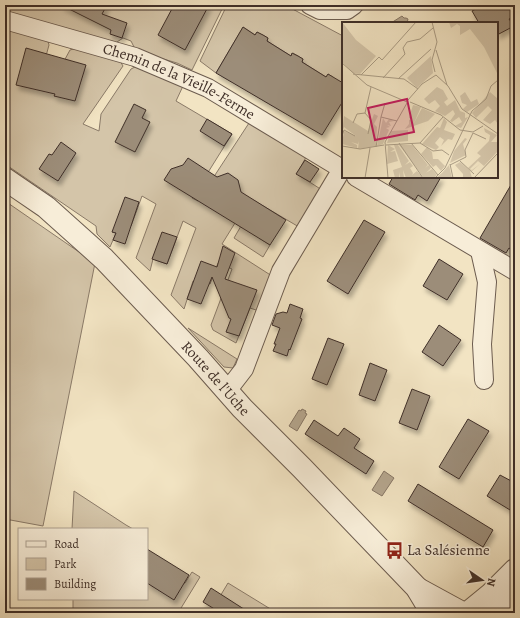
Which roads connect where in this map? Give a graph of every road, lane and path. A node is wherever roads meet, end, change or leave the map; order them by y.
1 (310, 5) edge
2 (354, 5) edge
3 (5, 20) edge
4 (342, 169) edge
5 (343, 178) edge
6 (357, 178) edge
7 (5, 179) edge
8 (480, 251) junction
9 (515, 271) edge
10 (484, 380) dead end
11 (227, 391) junction
12 (515, 572) edge
13 (417, 588) junction
14 (432, 613) edge
15 (467, 613) edge
16 (499, 613) edge

1 - 2 street
3 - 4 street, Chemin de la Vieille-Ferme
5 - 11 street
6 - 8 street, Chemin de la Vieille-Ferme
7 - 11 street, Route de l'Uche
8 - 9 street, Chemin de la Vieille-Ferme
8 - 10 street
11 - 13 street, Route de l'Uche
12 - 15 street
12 - 16 street
13 - 14 street, Route de l'Uche
13 - 15 street, Route de l'Uche

